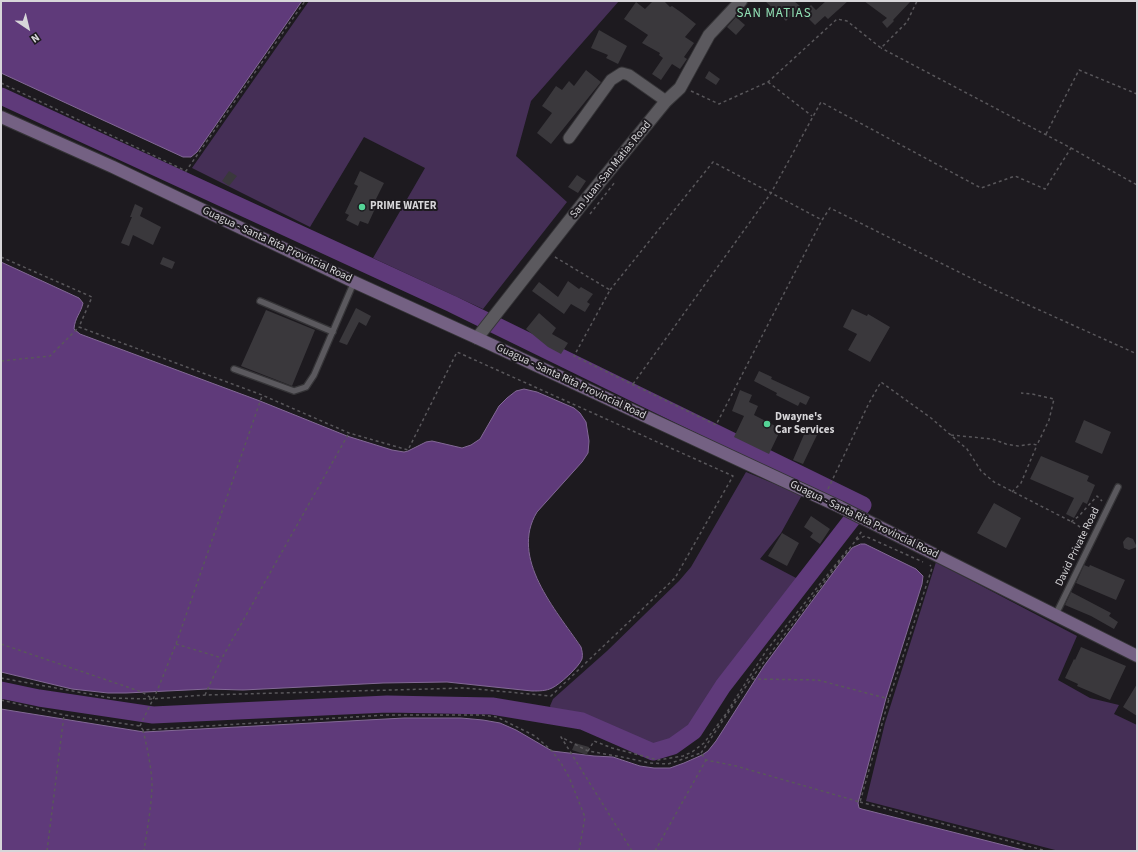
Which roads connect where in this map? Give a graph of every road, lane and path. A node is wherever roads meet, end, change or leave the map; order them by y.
1 (305, 1) edge
2 (741, 1) edge
3 (917, 1) edge
4 (881, 48) junction
5 (768, 82) junction
6 (1, 83) edge
7 (688, 89) dead end
8 (1137, 94) edge
9 (666, 101) junction
10 (1, 117) edge
11 (813, 117) junction
12 (1046, 134) junction
13 (569, 138) dead end
14 (1071, 148) junction
15 (619, 178) dead end
16 (1137, 185) edge
17 (771, 193) junction
18 (589, 214) dead end
19 (822, 220) junction
20 (555, 256) dead end
21 (1, 257) edge
22 (354, 282) junction
23 (610, 290) junction
24 (260, 301) dead end
25 (79, 327) junction
26 (333, 332) junction
27 (481, 334) junction
28 (1137, 354) edge
29 (1, 362) edge
30 (234, 369) dead end
31 (632, 384) junction
32 (1020, 393) dead end
33 (262, 395) junction
34 (349, 432) junction
35 (951, 435) junction
36 (1037, 445) junction
37 (1118, 487) dead end
38 (1012, 492) junction
39 (823, 500) junction
40 (1107, 504) dead end
41 (865, 520) junction
42 (1070, 522) junction
43 (1090, 530) dead end
44 (1055, 616) junction
45 (1, 644) edge
46 (176, 644) junction
47 (1137, 656) edge
48 (222, 658) junction
49 (1, 678) edge
50 (751, 679) junction
51 (205, 695) junction
52 (152, 699) junction
53 (889, 699) junction
54 (1, 700) edge
55 (64, 715) junction
56 (140, 726) junction
57 (143, 730) junction
58 (588, 751) junction
59 (700, 753) junction
60 (706, 760) junction
61 (860, 802) junction
62 (47, 851) edge
63 (144, 851) edge
64 (579, 851) edge
65 (632, 851) edge
66 (655, 851) edge
67 (1047, 851) edge

1 - 6 path
2 - 9 street, San Juan-San Matias Road
3 - 4 path
4 - 5 path
4 - 12 path
5 - 7 path
5 - 11 path
8 - 12 path
9 - 13 street
9 - 27 street, San Juan-San Matias Road
10 - 22 main road, Guagua - Santa Rita Provincial Road
11 - 14 path
11 - 17 path
12 - 14 path
14 - 16 path
15 - 18 path
17 - 19 path
17 - 23 path
17 - 31 path
19 - 28 path
19 - 31 path
20 - 23 path
21 - 25 path
22 - 26 lane
22 - 27 main road, Guagua - Santa Rita Provincial Road
23 - 31 path
24 - 26 lane
25 - 29 path
25 - 33 path
26 - 30 lane
27 - 39 main road, Guagua - Santa Rita Provincial Road
32 - 36 path
33 - 34 path
33 - 46 path
34 - 48 path
34 - 51 path
35 - 36 path
35 - 38 path
35 - 39 path
36 - 38 path
37 - 44 lane, David Private Road
38 - 42 path
39 - 41 main road, Guagua - Santa Rita Provincial Road
40 - 42 path
41 - 44 main road, Guagua - Santa Rita Provincial Road
41 - 58 path
42 - 43 path
44 - 47 main road, Guagua - Santa Rita Provincial Road
45 - 52 path
46 - 48 path
46 - 52 path
48 - 51 path
49 - 52 path
50 - 53 path
50 - 53 path
50 - 59 path
51 - 52 path
52 - 56 path
53 - 61 path
54 - 55 path
55 - 56 path
55 - 62 path
56 - 57 path
57 - 63 path
57 - 64 path
58 - 59 path
58 - 65 path
59 - 60 path
60 - 61 path
60 - 66 path
61 - 67 path

